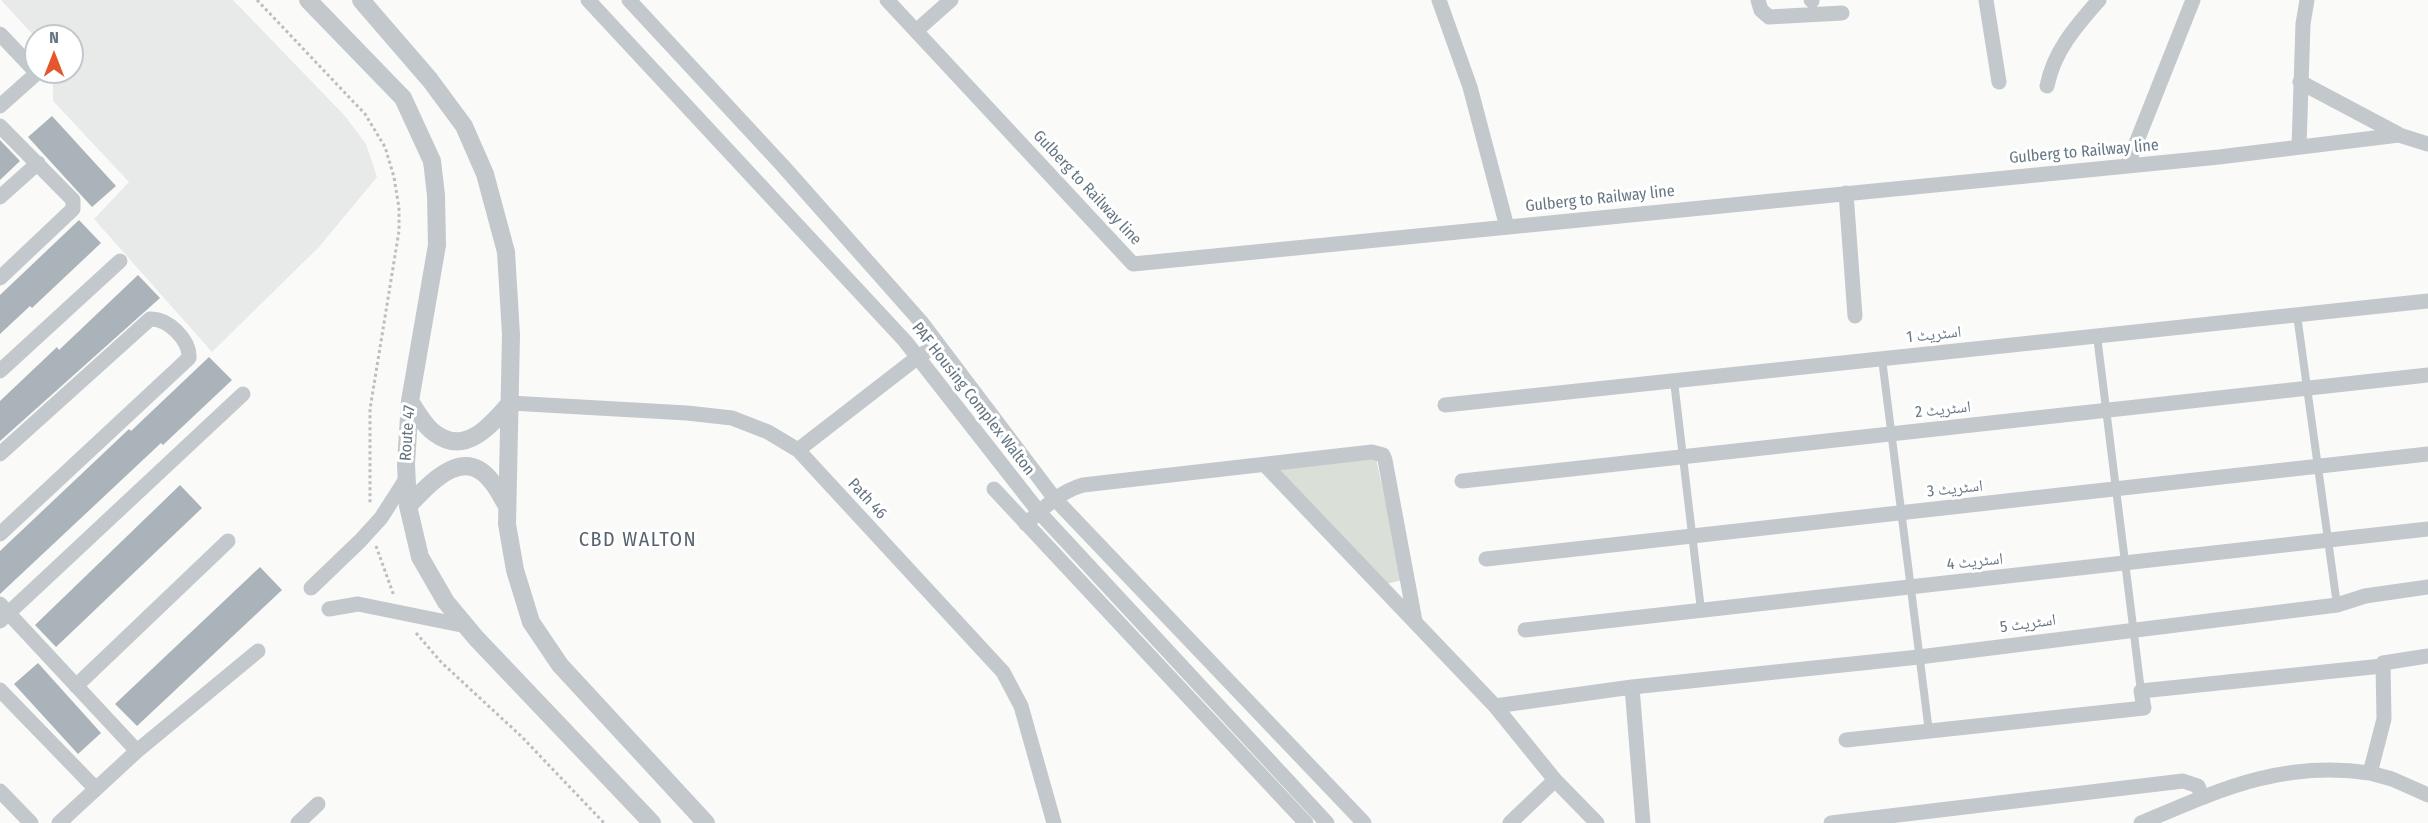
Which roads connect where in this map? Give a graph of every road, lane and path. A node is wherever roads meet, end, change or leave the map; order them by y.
1 (308, 0) edge
2 (361, 0) edge
3 (588, 0) edge
4 (629, 0) edge
5 (887, 0) edge
6 (951, 0) edge
7 (1440, 0) edge
8 (1758, 0) edge
9 (1986, 0) edge
10 (2099, 0) edge
11 (2193, 0) edge
12 (2307, 0) edge
13 (1842, 14) dead end
14 (916, 31) junction
15 (0, 34) edge
16 (1999, 82) dead end
17 (2300, 82) junction
18 (2047, 86) dead end
19 (0, 106) edge
20 (0, 126) edge
21 (2399, 135) junction
22 (2428, 144) edge
23 (2299, 147) junction
24 (38, 164) junction
25 (2127, 166) junction
26 (1846, 193) junction
27 (0, 197) edge
28 (1507, 227) junction
29 (120, 261) dead end
30 (0, 278) edge
31 (2428, 301) edge
32 (2297, 315) junction
33 (1855, 316) dead end
34 (2097, 336) junction
35 (938, 344) junction
36 (918, 357) junction
37 (1882, 359) junction
38 (0, 371) edge
39 (2428, 375) edge
40 (1674, 381) junction
41 (2307, 389) junction
42 (243, 394) dead end
43 (410, 401) junction
44 (510, 403) junction
45 (1445, 405) dead end
46 (2106, 411) junction
47 (1892, 434) junction
48 (798, 450) junction
49 (0, 454) edge
50 (2428, 454) edge
51 (1683, 457) junction
52 (1264, 465) junction
53 (2318, 467) junction
54 (406, 479) junction
55 (1462, 481) dead end
56 (994, 489) dead end
57 (2116, 489) junction
58 (1055, 499) junction
59 (408, 506) junction
60 (508, 506) junction
61 (1039, 512) junction
62 (1901, 513) junction
63 (1026, 524) junction
64 (2428, 529) edge
65 (0, 534) edge
66 (1692, 536) junction
67 (228, 541) dead end
68 (2328, 541) junction
69 (1486, 559) dead end
70 (2125, 564) junction
71 (1911, 587) junction
72 (2428, 587) edge
73 (311, 588) dead end
74 (2337, 605) junction
75 (329, 609) dead end
76 (1701, 610) junction
77 (3, 612) edge
78 (1415, 621) junction
79 (466, 626) junction
80 (2134, 628) junction
81 (1525, 630) dead end
82 (258, 651) dead end
83 (2428, 656) edge
84 (1919, 657) junction
85 (2382, 666) junction
86 (76, 686) junction
87 (1632, 687) junction
88 (0, 690) edge
89 (2140, 691) junction
90 (1495, 706) junction
91 (1929, 732) junction
92 (1846, 740) dead end
93 (137, 751) junction
94 (2370, 773) junction
95 (1555, 780) junction
96 (96, 789) junction
97 (0, 791) edge
98 (2428, 795) edge
99 (2202, 797) junction
100 (318, 804) dead end
101 (31, 823) edge
102 (59, 823) edge
103 (298, 823) edge
104 (652, 823) edge
105 (706, 823) edge
106 (1054, 823) edge
107 (1306, 823) edge
108 (1327, 823) edge
109 (1364, 823) edge
110 (1510, 823) edge
111 (1597, 823) edge
112 (1643, 823) edge
113 (1831, 823) edge
114 (2141, 823) edge

1 - 43 street, Route 47
2 - 44 street
3 - 36 street, PAF Housing Complex Walton
4 - 35 street, PAF Housing Complex Walton
5 - 14 street, Gulberg to Railway line
6 - 14 street
7 - 28 street
8 - 13 street
9 - 16 street
10 - 18 street
11 - 25 street
12 - 17 street
14 - 28 street, Gulberg to Railway line
15 - 19 street
17 - 21 street
17 - 23 street
20 - 24 street
21 - 22 street, Gulberg to Railway line
21 - 23 street, Gulberg to Railway line
23 - 25 street, Gulberg to Railway line
24 - 27 street
24 - 30 street
25 - 26 street, Gulberg to Railway line
26 - 28 street, Gulberg to Railway line
26 - 33 street
29 - 38 street
31 - 32 street, اسٹریٹ 1
32 - 34 street, اسٹریٹ 1
32 - 41 lane
34 - 37 street, اسٹریٹ 1
34 - 46 lane
35 - 36 street
35 - 58 street, PAF Housing Complex Walton
36 - 48 street
36 - 61 street, PAF Housing Complex Walton
37 - 40 street, اسٹریٹ 1
37 - 47 lane
39 - 41 street, اسٹریٹ 2
40 - 45 street, اسٹریٹ 1
40 - 51 lane
41 - 46 street, اسٹریٹ 2
41 - 53 lane
42 - 77 street
43 - 44 street
43 - 54 street, Route 47
44 - 48 street, Path 46
44 - 60 street
46 - 47 street, اسٹریٹ 2
46 - 57 lane
47 - 51 street, اسٹریٹ 2
47 - 62 lane
48 - 106 street, Path 46
49 - 65 street
50 - 53 street, اسٹریٹ 3
51 - 55 street, اسٹریٹ 2
51 - 66 lane
52 - 58 street
52 - 78 street
52 - 78 street
53 - 57 street, اسٹریٹ 3
53 - 68 lane
54 - 59 street, Route 47
54 - 73 street
56 - 63 street
57 - 62 street, اسٹریٹ 3
57 - 70 lane
58 - 61 street
58 - 109 street, PAF Housing Complex Walton
59 - 60 street
59 - 79 street, Route 47
60 - 105 street
61 - 63 street
61 - 108 street, PAF Housing Complex Walton
62 - 66 street, اسٹریٹ 3
62 - 71 lane
63 - 107 street
64 - 68 street, اسٹریٹ 4
66 - 69 street, اسٹریٹ 3
66 - 76 lane
67 - 86 street
68 - 70 street, اسٹریٹ 4
68 - 74 lane
70 - 71 street, اسٹریٹ 4
70 - 80 lane
71 - 76 street, اسٹریٹ 4
71 - 84 lane
72 - 74 street, اسٹریٹ 5
74 - 80 street, اسٹریٹ 5
75 - 79 street
76 - 81 street, اسٹریٹ 4
77 - 86 street
78 - 90 street
79 - 104 street, Route 47
80 - 84 street, اسٹریٹ 5
80 - 89 lane
82 - 93 street
83 - 85 street
84 - 87 street, اسٹریٹ 5
84 - 91 lane
85 - 89 street
85 - 94 street
86 - 93 street
87 - 90 street, اسٹریٹ 5
87 - 112 street
88 - 96 street
89 - 91 street
90 - 95 street
91 - 92 street
93 - 96 street
94 - 98 street
94 - 99 street
95 - 110 street
95 - 111 street
96 - 102 street
97 - 101 street
99 - 113 street
99 - 114 street
100 - 103 street

